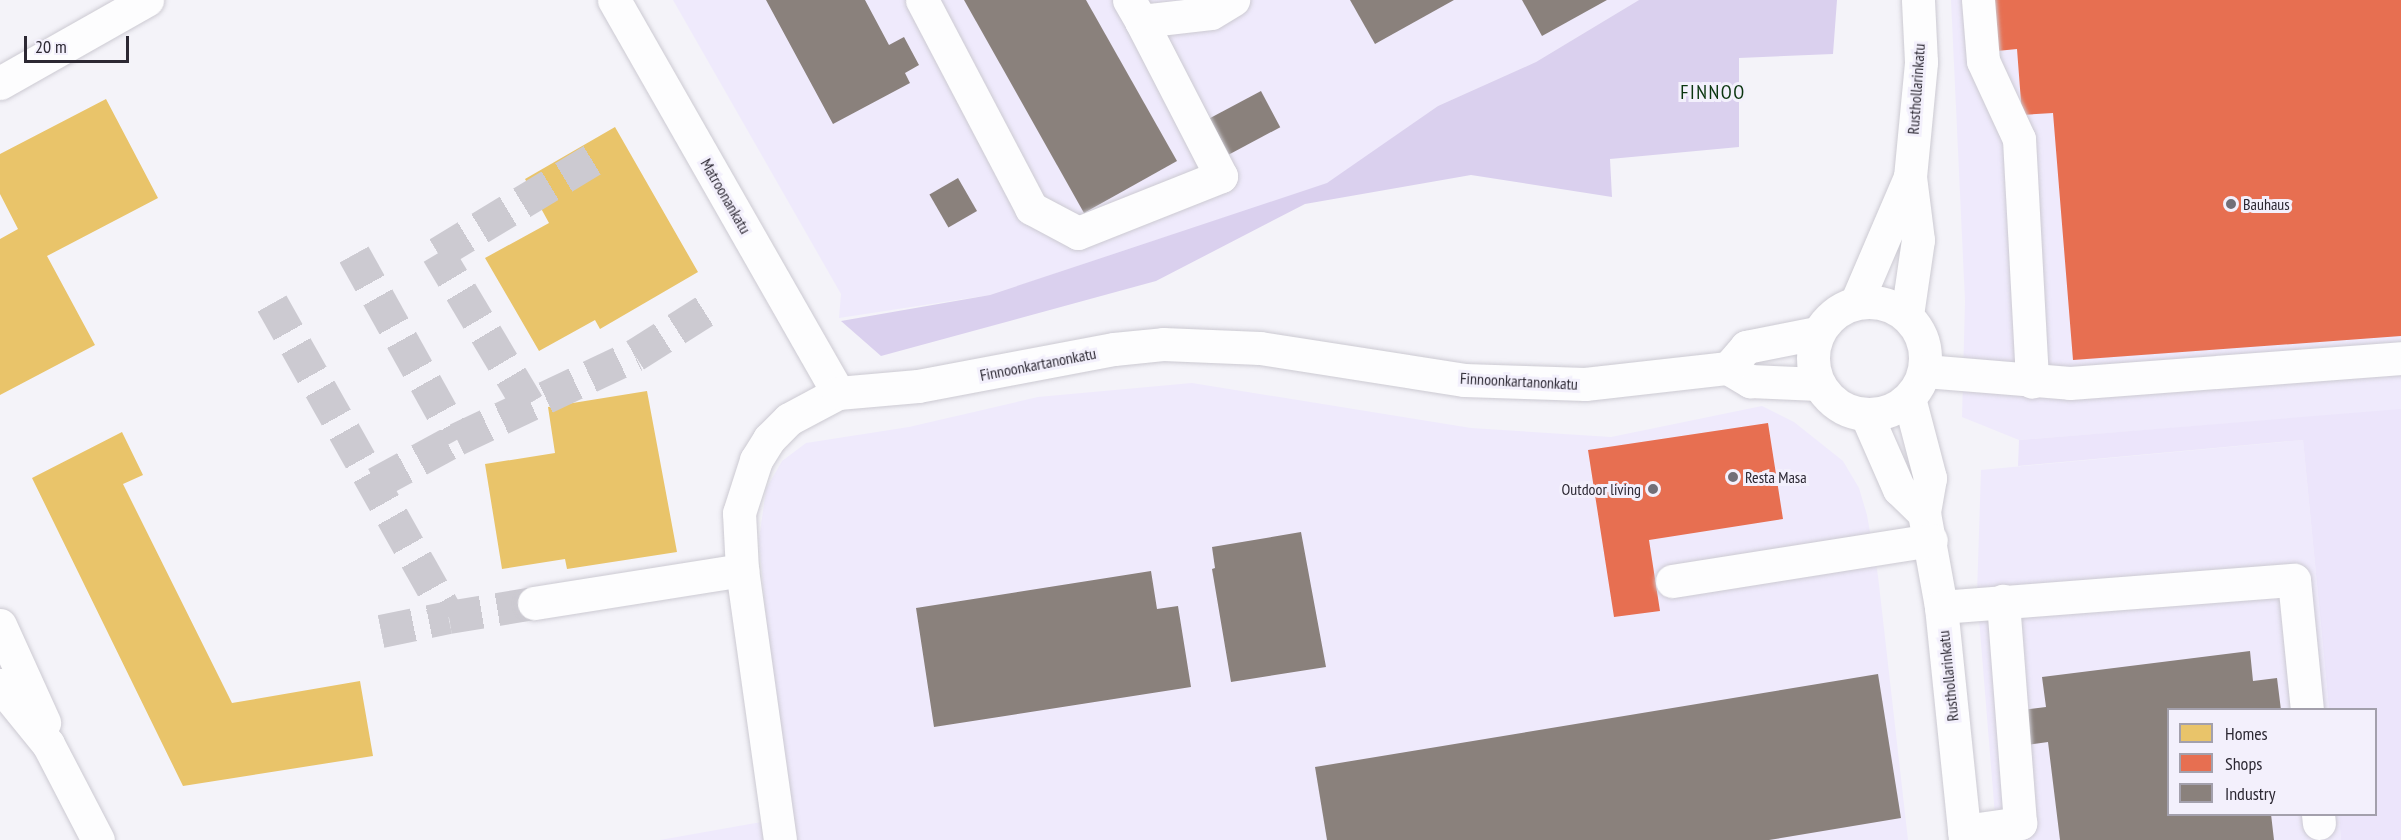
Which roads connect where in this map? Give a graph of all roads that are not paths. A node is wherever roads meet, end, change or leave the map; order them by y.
1 (147, 0) edge
2 (614, 0) edge
3 (922, 0) edge
4 (1233, 0) edge
5 (1918, 0) edge
6 (1978, 0) edge
7 (1135, 10) edge
8 (0, 82) edge
9 (1910, 177) junction
10 (1856, 303) junction
11 (1907, 315) junction
12 (1817, 333) junction
13 (2401, 358) edge
14 (1728, 368) junction
15 (2032, 382) junction
16 (1818, 384) junction
17 (1917, 384) junction
18 (838, 393) junction
19 (1866, 414) junction
20 (1927, 526) junction
21 (742, 570) junction
22 (1672, 581) dead end
23 (2003, 601) junction
24 (534, 603) tunnel mouth
25 (1941, 607) junction
26 (0, 625) edge
27 (0, 685) edge
28 (2307, 708) edge
29 (48, 744) junction
30 (1965, 835) edge
31 (98, 840) edge
32 (780, 840) edge

1 - 8 street
2 - 18 street, Matroonankatu
3 - 7 street
4 - 7 street
5 - 9 street, Rusthollarinkatu
6 - 15 street
9 - 10 street, Rusthollarinkatu
9 - 11 street, Rusthollarinkatu
10 - 11 street
10 - 12 street
11 - 17 street
12 - 14 street
12 - 16 street
13 - 15 street
14 - 16 street
14 - 18 street, Finnoonkartanonkatu
15 - 17 street
16 - 19 street
17 - 19 street
17 - 20 street, Rusthollarinkatu
18 - 21 street, Finnoonkartanonkatu
19 - 20 street
20 - 22 street
20 - 25 street, Rusthollarinkatu
21 - 24 street
21 - 32 street, Finnoonkartanonkatu
23 - 25 street
23 - 28 street
23 - 30 street
25 - 30 street, Rusthollarinkatu
26 - 29 street
27 - 29 street
29 - 31 street

